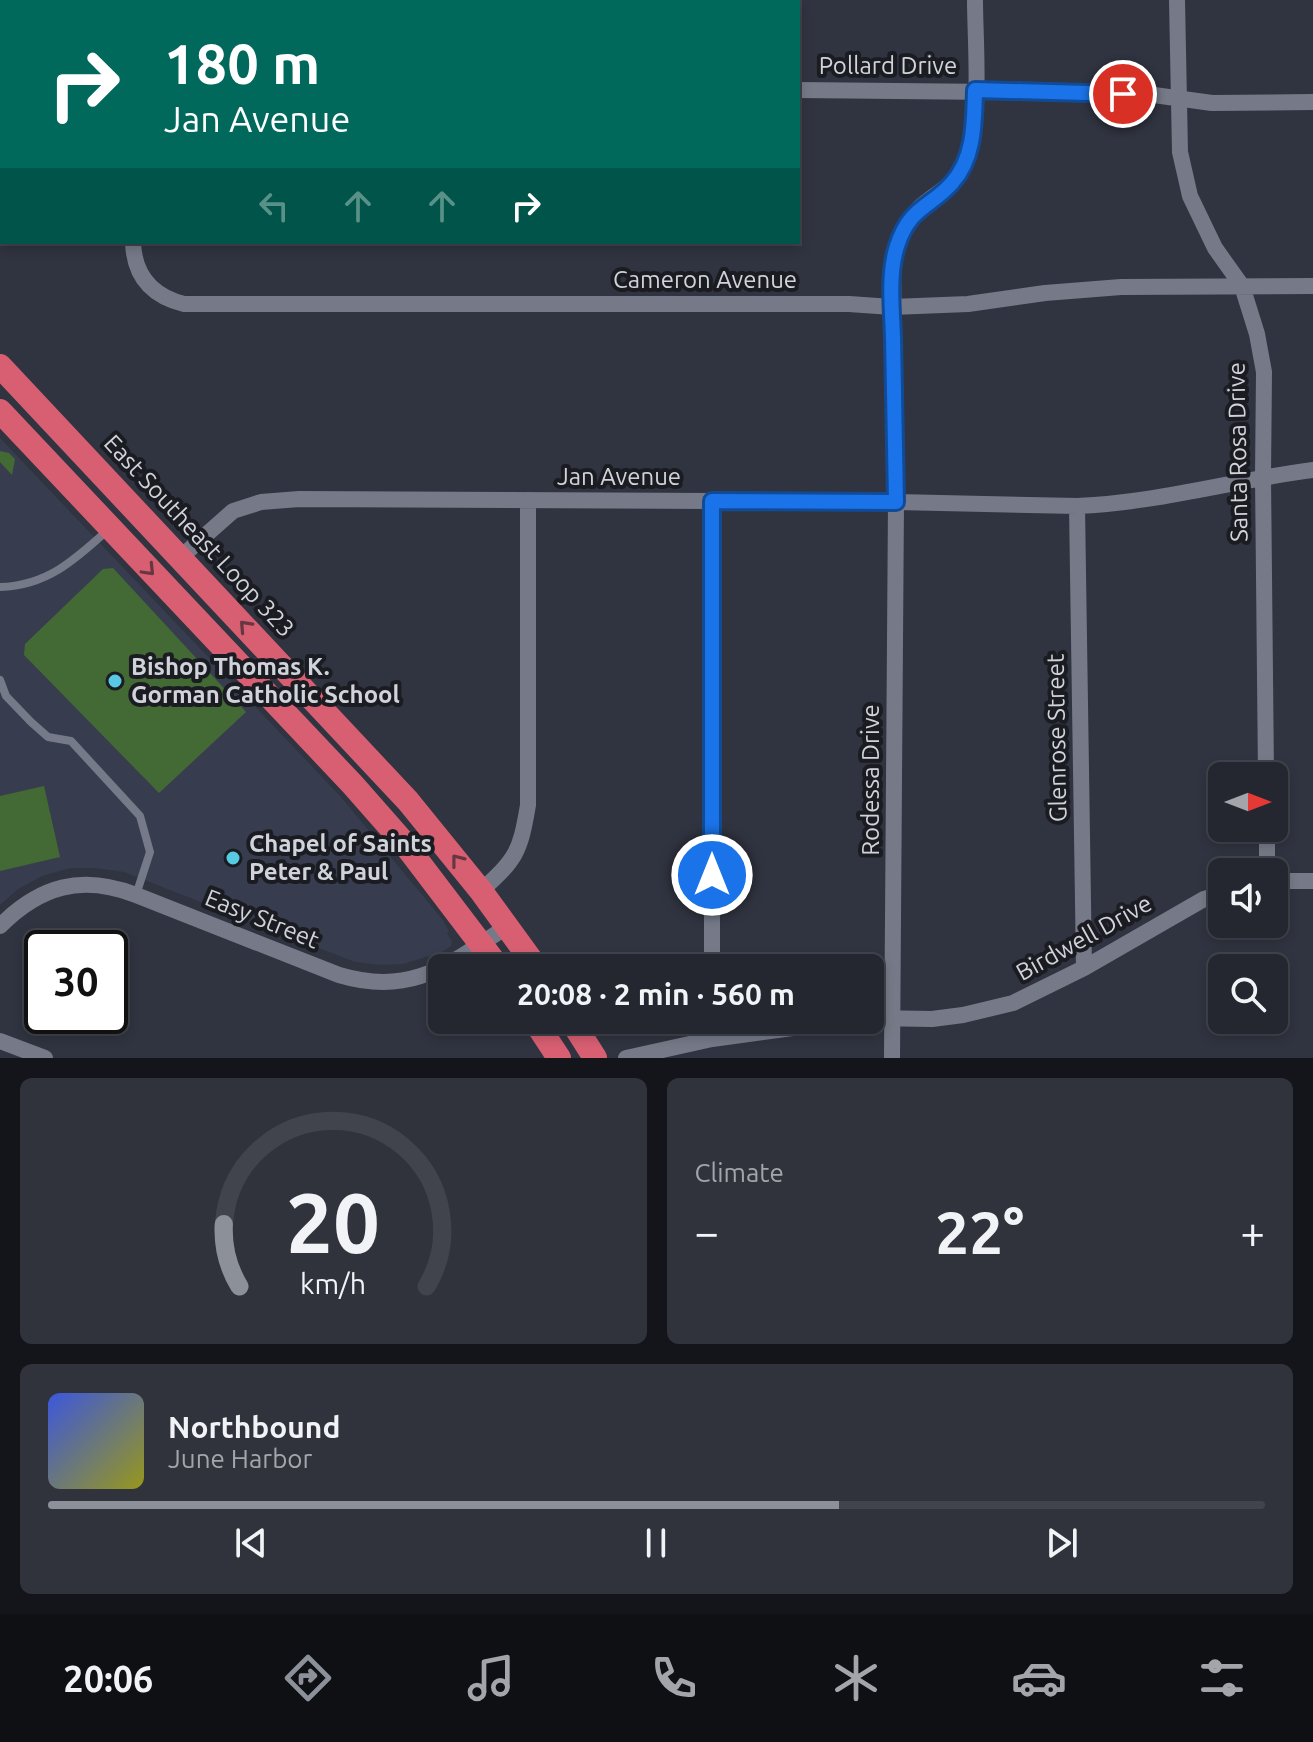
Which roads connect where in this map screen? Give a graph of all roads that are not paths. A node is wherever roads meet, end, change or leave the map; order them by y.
1 (975, 0) edge
2 (1177, 0) edge
3 (800, 90) edge
4 (975, 90) junction
5 (1178, 97) junction
6 (1313, 102) edge
7 (133, 244) edge
8 (1242, 286) junction
9 (1313, 286) edge
10 (892, 307) junction
11 (0, 366) edge
12 (0, 388) edge
13 (0, 411) edge
14 (1313, 470) edge
15 (1263, 476) junction
16 (528, 500) junction
17 (712, 501) junction
18 (896, 502) junction
19 (132, 505) junction
20 (1077, 506) junction
21 (109, 528) junction
22 (181, 557) junction
23 (0, 587) edge
24 (210, 633) junction
25 (0, 680) edge
26 (1266, 762) edge
27 (399, 791) junction
28 (1288, 881) edge
29 (1313, 881) edge
30 (481, 891) junction
31 (136, 895) junction
32 (1208, 898) edge
33 (0, 926) edge
34 (508, 926) junction
35 (482, 943) junction
36 (489, 954) edge
37 (527, 954) edge
38 (712, 954) edge
39 (1084, 968) junction
40 (884, 1019) edge
41 (894, 1019) junction
42 (543, 1034) edge
43 (580, 1034) edge
44 (712, 1034) edge
45 (749, 1034) edge
46 (712, 1039) junction
47 (0, 1041) edge
48 (45, 1058) edge
49 (559, 1058) edge
50 (595, 1058) edge
51 (626, 1058) edge
52 (892, 1058) edge

1 - 4 street, Rodessa Drive
2 - 5 street, Santa Rosa Drive
3 - 4 street, Pollard Drive
4 - 5 street, Pollard Drive
4 - 10 street, Rodessa Drive
5 - 6 street, Pollard Drive
5 - 8 street, Santa Rosa Drive
7 - 10 street, Cameron Avenue
8 - 9 street, Cameron Avenue
8 - 10 street, Cameron Avenue
8 - 15 street, Santa Rosa Drive
10 - 18 street, Rodessa Drive
11 - 19 highway, East Southeast Loop 323
12 - 19 highway
13 - 21 highway
14 - 15 street, Jan Avenue
15 - 20 street, Jan Avenue
15 - 26 street, Santa Rosa Drive
16 - 17 street, Jan Avenue
16 - 22 street, Jan Avenue
16 - 30 street
17 - 18 street, Jan Avenue
17 - 38 street
18 - 20 street, Jan Avenue
18 - 41 street, Rodessa Drive
19 - 22 highway, East Southeast Loop 323
20 - 39 street, Glenrose Street
21 - 23 lane
21 -> 24 highway
27 -> 22 highway, East Southeast Loop 323
24 - 27 highway
24 - 35 highway
25 - 31 lane
30 -> 27 highway, East Southeast Loop 323
28 - 29 street
30 - 34 highway, East Southeast Loop 323
31 - 33 street, Easy Street
31 - 35 street, Easy Street
32 - 39 street, Birdwell Drive
34 - 35 street, Easy Street
34 - 37 highway, East Southeast Loop 323
35 - 36 highway
39 - 41 street, Birdwell Drive
40 - 41 street, Birdwell Drive
41 - 52 street, Rodessa Drive
42 - 49 highway
43 - 50 highway
44 - 46 street
45 - 46 street
46 - 51 street
47 - 48 street

